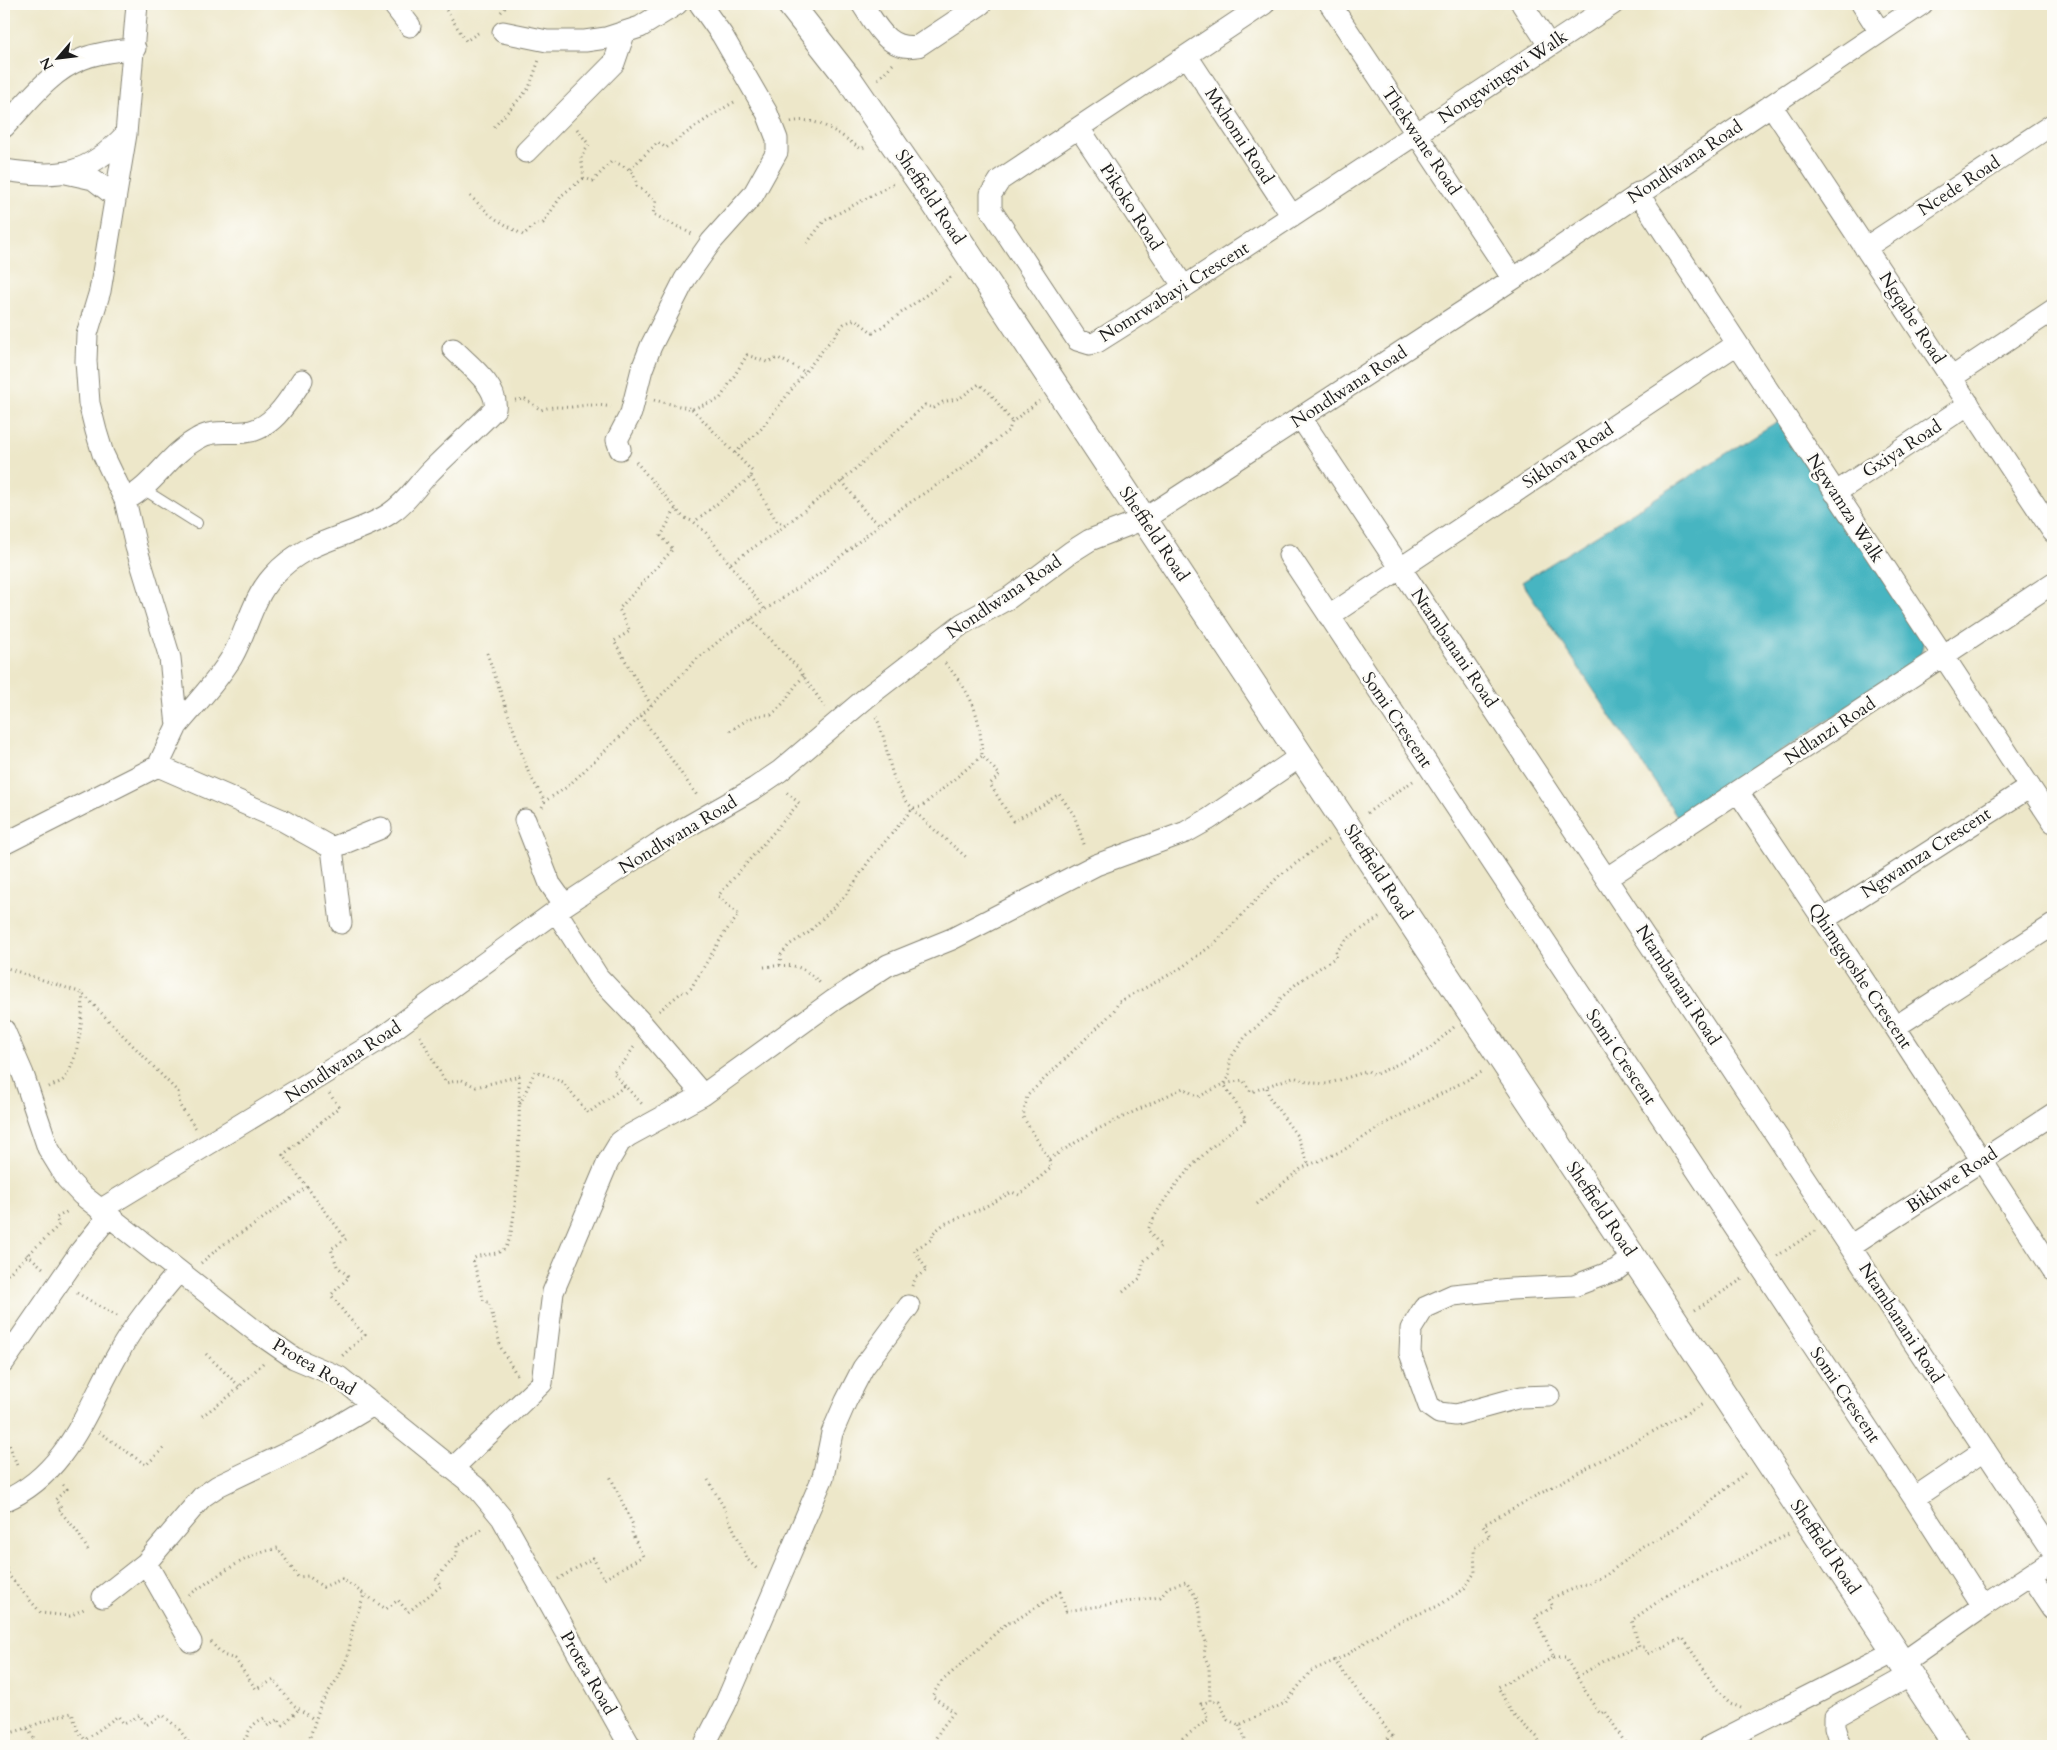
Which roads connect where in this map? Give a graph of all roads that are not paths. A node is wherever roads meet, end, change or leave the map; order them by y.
1 (138, 4) edge
2 (393, 4) edge
3 (676, 4) edge
4 (700, 4) edge
5 (790, 4) edge
6 (862, 4) edge
7 (981, 4) edge
8 (1264, 4) edge
9 (1330, 4) edge
10 (1522, 4) edge
11 (1614, 4) edge
12 (1862, 4) edge
13 (1922, 4) edge
14 (410, 26) dead end
15 (503, 32) road end
16 (1880, 32) junction
17 (624, 34) junction
18 (1549, 45) junction
19 (135, 48) junction
20 (1187, 56) junction
21 (1771, 104) junction
22 (2053, 124) edge
23 (4, 127) edge
24 (1079, 128) junction
25 (126, 134) junction
26 (1417, 134) junction
27 (526, 152) dead end
28 (4, 170) edge
29 (66, 173) junction
30 (1638, 193) junction
31 (115, 196) junction
32 (1292, 216) junction
33 (1866, 248) junction
34 (1513, 279) junction
35 (1184, 287) junction
36 (2053, 310) edge
37 (1737, 344) junction
38 (453, 349) dead end
39 (1951, 378) junction
40 (302, 380) dead end
41 (1968, 404) junction
42 (1301, 418) junction
43 (620, 449) road end
44 (144, 489) junction
45 (1835, 493) junction
46 (125, 500) junction
47 (1144, 519) junction
48 (197, 523) dead end
49 (2053, 532) edge
50 (1289, 555) dead end
51 (1400, 567) junction
52 (2053, 583) edge
53 (1329, 616) junction
54 (1943, 656) junction
55 (177, 726) junction
56 (1301, 756) junction
57 (158, 766) junction
58 (2030, 787) junction
59 (1738, 792) junction
60 (525, 820) road end
61 (2053, 822) edge
62 (381, 828) dead end
63 (4, 844) edge
64 (332, 848) junction
65 (1607, 878) junction
66 (560, 908) junction
67 (1823, 920) junction
68 (341, 923) dead end
69 (2053, 925) edge
70 (1895, 1027) junction
71 (4, 1030) edge
72 (703, 1095) junction
73 (2053, 1114) edge
74 (1981, 1161) junction
75 (99, 1209) junction
76 (1850, 1246) junction
77 (1633, 1257) junction
78 (2053, 1270) edge
79 (183, 1274) junction
80 (909, 1306) road end
81 (4, 1362) edge
82 (1549, 1396) dead end
83 (373, 1404) junction
84 (1985, 1450) junction
85 (453, 1468) junction
86 (1914, 1498) junction
87 (4, 1501) edge
88 (2053, 1553) edge
89 (2053, 1560) edge
90 (146, 1563) junction
91 (2031, 1575) junction
92 (103, 1597) road end
93 (1983, 1606) junction
94 (2053, 1608) edge
95 (191, 1642) road end
96 (1902, 1664) junction
97 (630, 1746) edge
98 (704, 1746) edge
99 (1710, 1746) edge
100 (1841, 1746) edge
101 (1957, 1746) edge

1 - 19 street
2 - 14 street
3 - 17 street
4 - 43 street
5 - 47 street, Sheffield Road
6 - 7 street
8 - 20 street, Nomrwabayi Crescent
9 - 26 street, Thekwane Road
10 - 18 street
11 - 18 street, Nongwingwi Walk
12 - 16 street
13 - 16 street, Nondlwana Road
15 - 17 street
16 - 21 street, Nondlwana Road
17 - 27 street
18 - 26 street, Nongwingwi Walk
19 - 23 street
19 - 25 street
20 - 24 street, Nomrwabayi Crescent
20 - 32 street, Mxhomi Road
21 - 30 street, Nondlwana Road
21 - 33 street, Ngqabe Road
22 - 33 street, Ncede Road
24 - 35 street, Pikoko Road
24 - 35 street, Nomrwabayi Crescent
25 - 29 street
25 - 31 street
26 - 32 street, Nomrwabayi Crescent
26 - 34 street, Thekwane Road
28 - 29 street
29 - 31 street
30 - 34 street, Nondlwana Road
30 - 37 street, Ngwamza Walk
31 - 46 street
32 - 35 street, Nomrwabayi Crescent
33 - 39 street, Ngqabe Road
34 - 42 street, Nondlwana Road
36 - 39 street
37 - 45 street, Ngwamza Walk
37 - 51 street, Sikhova Road
38 - 55 street
39 - 41 street, Ngqabe Road
40 - 44 street
41 - 45 street, Gxiya Road
41 - 49 street, Ngqabe Road
42 - 47 street, Nondlwana Road
42 - 51 street, Ntambanani Road
44 - 46 street
44 - 48 lane
45 - 54 street, Ngwamza Walk
46 - 55 street
47 - 56 street, Sheffield Road
47 - 66 street, Nondlwana Road
50 - 53 street, Somi Crescent
51 - 53 street
51 - 65 street, Ntambanani Road
52 - 54 street, Ndlanzi Road
53 - 86 street, Somi Crescent
54 - 58 street, Ngwamza Walk
54 - 59 street, Ndlanzi Road
55 - 57 street
56 - 72 street
56 - 77 street, Sheffield Road
57 - 63 street
57 - 64 street
58 - 61 street, Ngwamza Walk
58 - 67 street, Ngwamza Crescent
59 - 65 street, Ndlanzi Road
59 - 67 street, Qhimgqoshe Crescent
60 - 66 street
62 - 64 street
64 - 68 street
65 - 76 street, Ntambanani Road
66 - 72 street
66 - 75 street, Nondlwana Road
67 - 70 street, Qhimgqoshe Crescent
69 - 70 street
70 - 74 street, Qhimgqoshe Crescent
71 - 75 street, Protea Road
72 - 85 street
73 - 74 street, Bikhwe Road
74 - 76 street, Bikhwe Road
74 - 78 street, Qhimgqoshe Crescent
75 - 79 street, Protea Road
75 - 81 street
76 - 84 street, Ntambanani Road
77 - 82 street
77 - 96 street, Sheffield Road
79 - 83 street, Protea Road
79 - 87 street
80 - 98 street
83 - 85 street, Protea Road
83 - 90 street
84 - 86 street
84 - 88 street, Ntambanani Road
85 - 97 street, Protea Road
86 - 93 street, Somi Crescent
89 - 91 street
90 - 92 street
90 - 95 street
91 - 93 street
91 - 94 street
93 - 96 street
96 - 99 street
96 - 100 street
96 - 101 street, Sheffield Road

